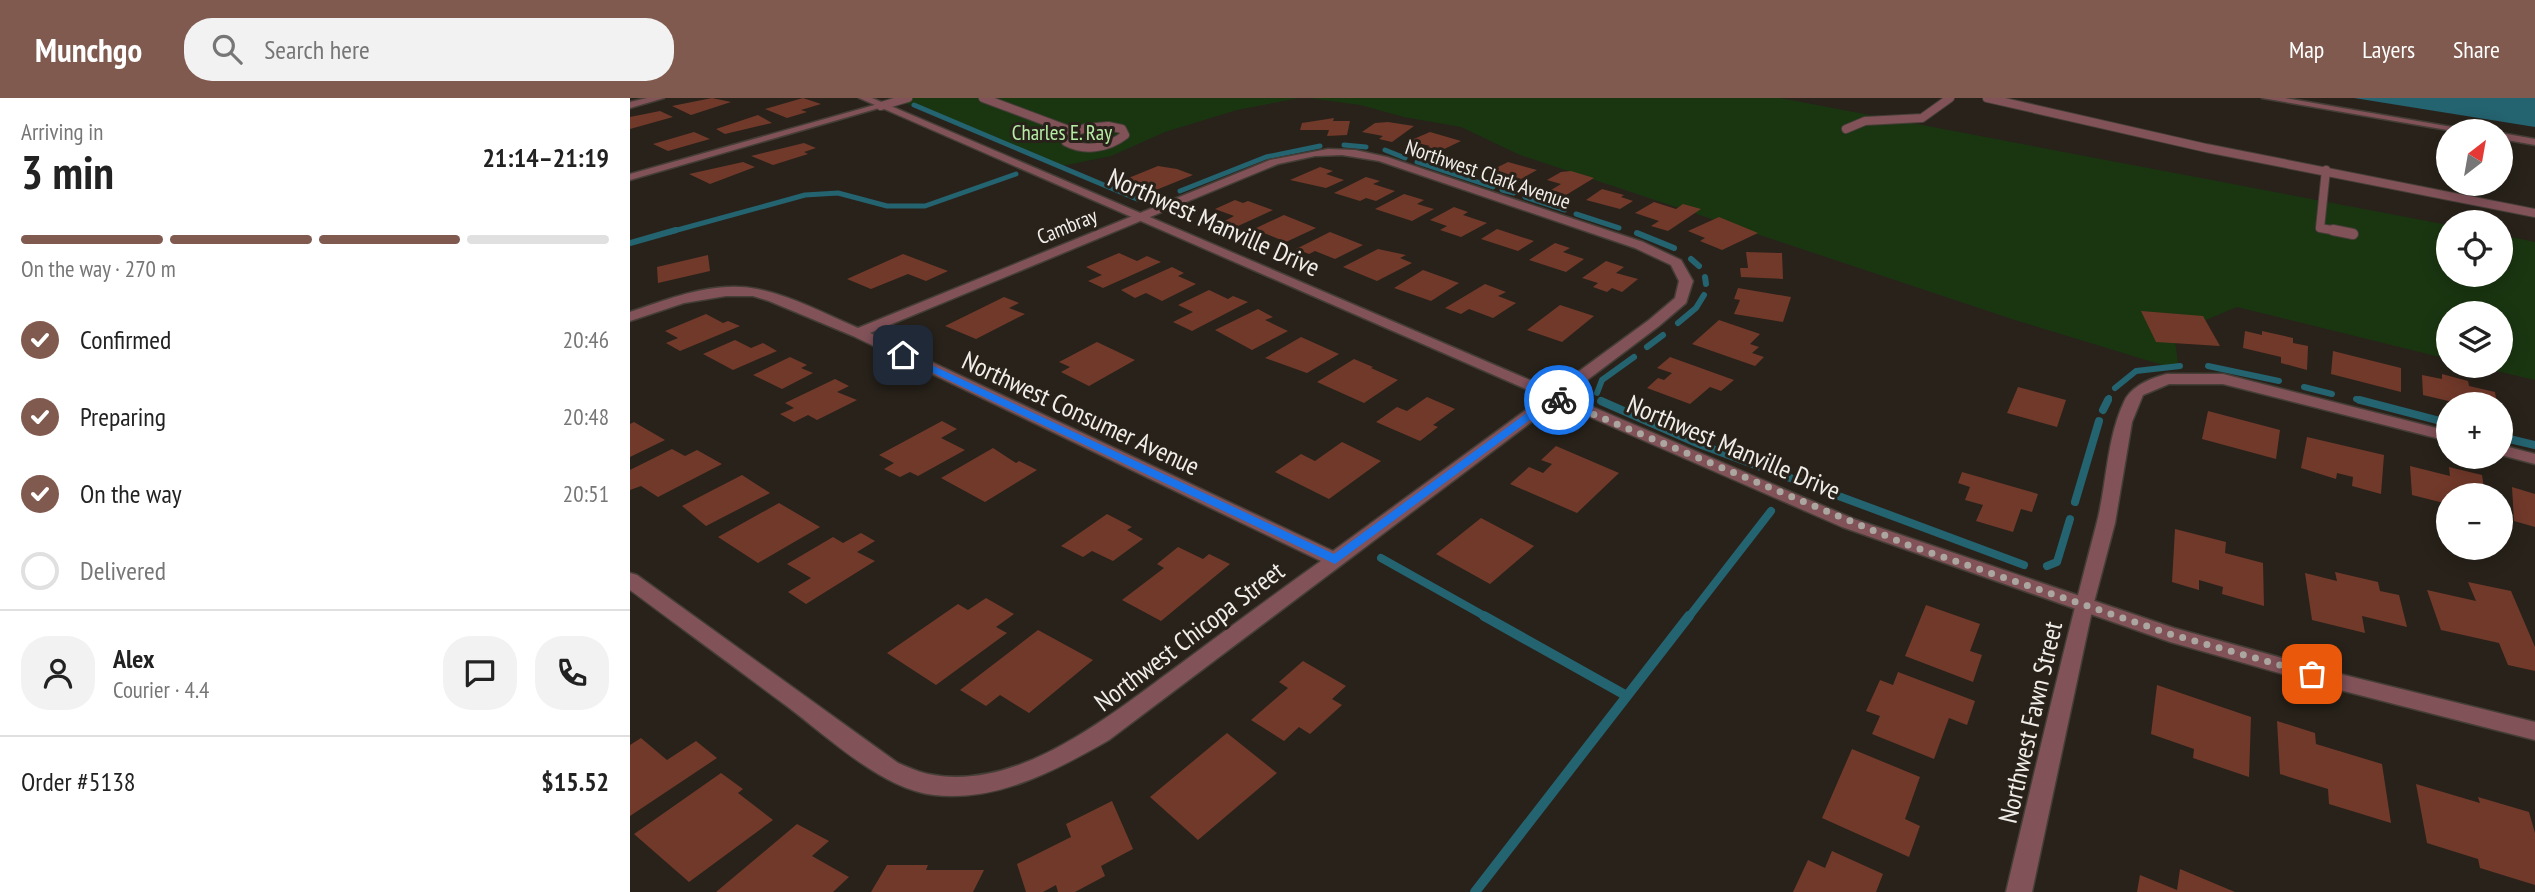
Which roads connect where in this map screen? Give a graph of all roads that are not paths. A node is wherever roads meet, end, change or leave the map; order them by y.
1 (659, 98) edge
2 (864, 98) edge
3 (908, 98) edge
4 (983, 98) edge
5 (1950, 98) edge
6 (1987, 98) edge
7 (2267, 98) edge
8 (630, 105) edge
9 (881, 106) junction
10 (2436, 125) edge
11 (1846, 130) dead end
12 (1074, 132) junction
13 (2513, 138) edge
14 (2535, 142) edge
15 (1292, 156) joint
16 (2326, 170) junction
17 (630, 177) edge
18 (2535, 212) edge
19 (1141, 216) junction
20 (2353, 234) dead end
21 (1667, 257) joint
22 (630, 317) edge
23 (858, 333) junction
24 (1553, 398) junction
25 (2436, 433) edge
26 (2513, 453) edge
27 (2535, 458) edge
28 (1335, 560) junction
29 (630, 580) edge
30 (2083, 606) junction
31 (2535, 731) edge
32 (2019, 892) edge

1 - 8 street
2 - 9 street, Northwest Manville Drive
3 - 9 lane
4 - 12 lane
5 - 11 lane
6 - 16 lane
7 - 10 street
9 - 17 street
9 - 19 street, Northwest Manville Drive
12 - 12 lane
13 - 14 street
15 - 19 street, Cambray
15 - 21 street, Northwest Clark Avenue
16 - 18 lane
16 - 20 lane
19 - 23 street, Cambray
19 - 24 street, Northwest Manville Drive
21 - 24 street, Northwest Chicopa Street
22 - 23 street, Northwest Consumer Avenue
23 - 28 street, Northwest Consumer Avenue
24 - 28 street, Northwest Chicopa Street
24 - 30 street, Northwest Manville Drive
25 - 30 street, Northwest Fawn Street
26 - 27 street
28 - 29 street, Northwest Chicopa Street
30 - 31 street, Northwest Manville Drive
30 - 32 street, Northwest Fawn Street

